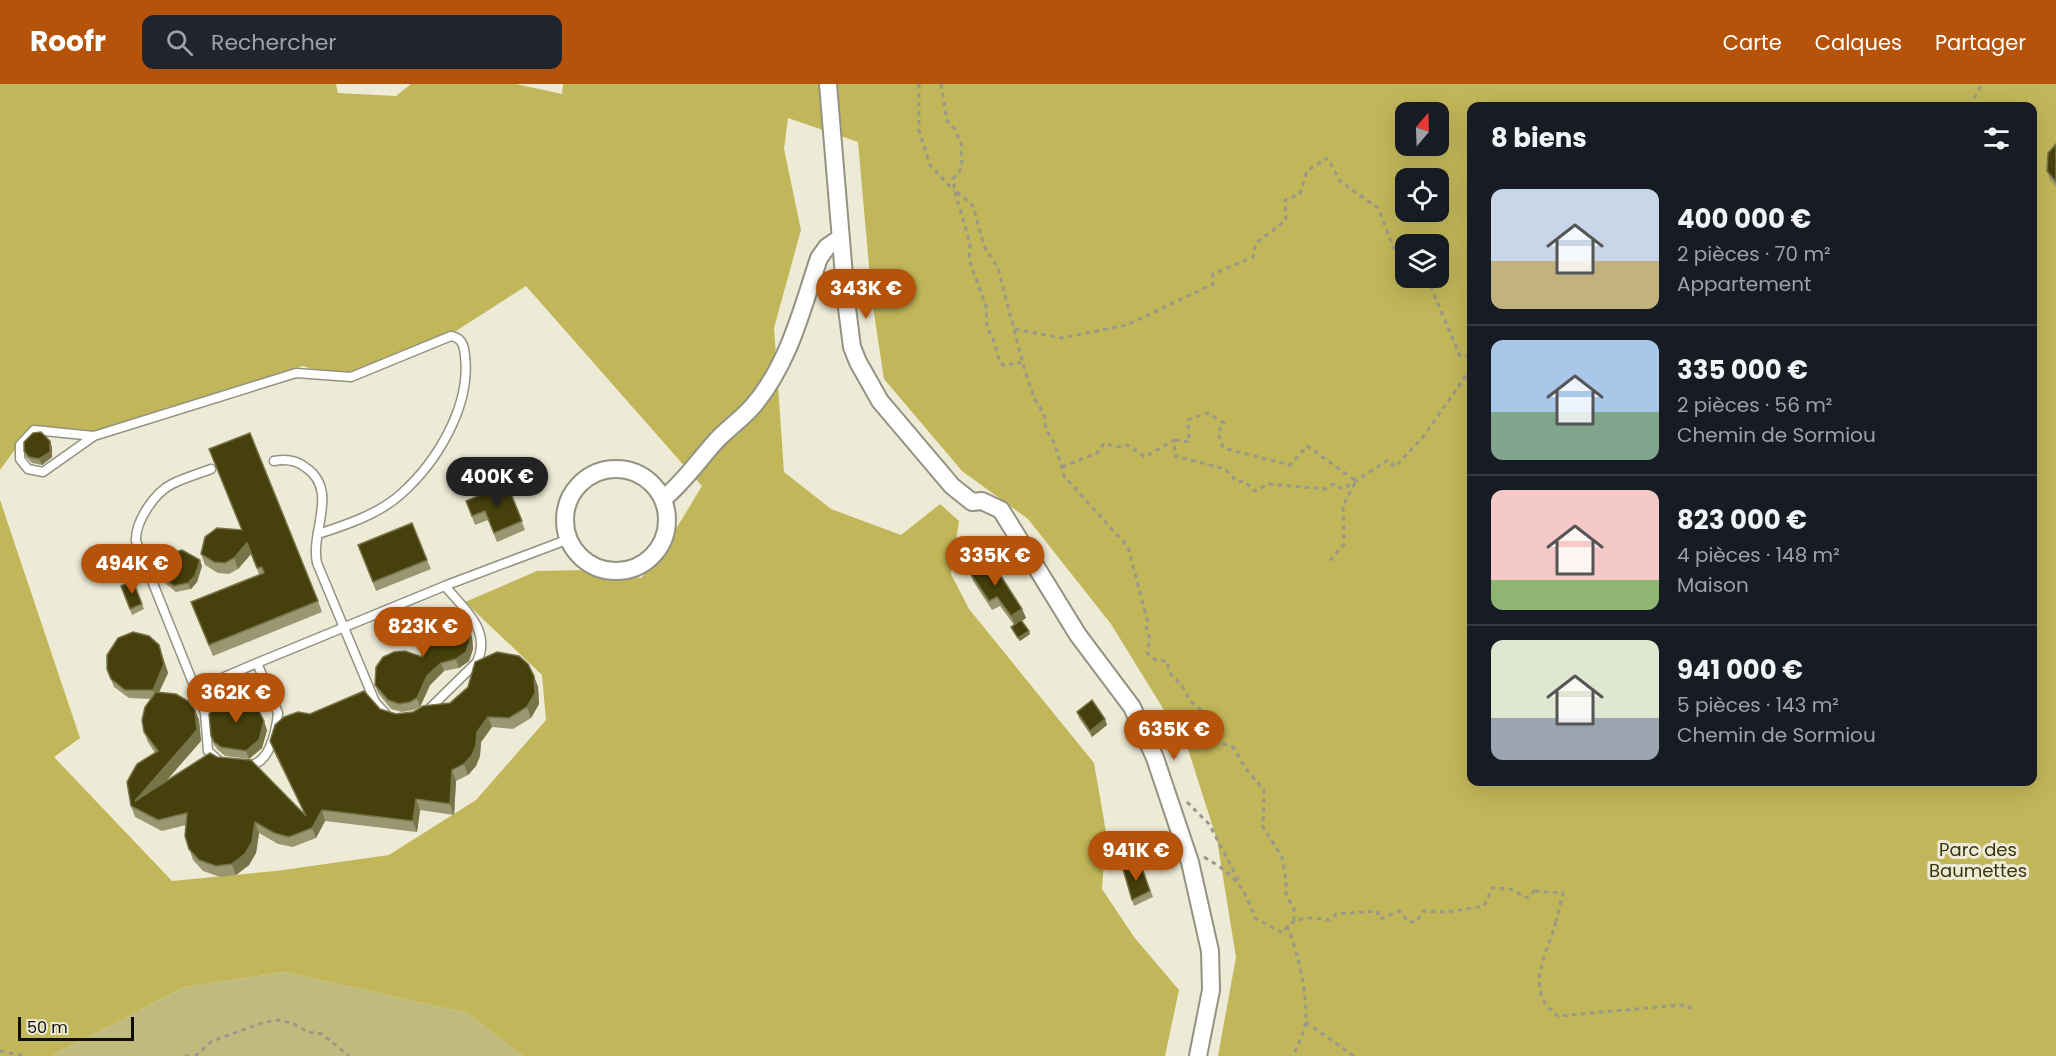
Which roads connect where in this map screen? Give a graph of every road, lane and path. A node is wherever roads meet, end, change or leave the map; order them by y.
1 (828, 84) edge
2 (919, 84) edge
3 (941, 84) edge
4 (1982, 84) edge
5 (1972, 102) edge
6 (954, 191) junction
7 (840, 238) junction
8 (1395, 251) edge
9 (1431, 288) edge
10 (1015, 329) junction
11 (1467, 357) edge
12 (1023, 364) junction
13 (1467, 375) edge
14 (94, 436) junction
15 (1175, 440) dead end
16 (274, 461) dead end
17 (1062, 467) junction
18 (211, 469) edge
19 (1356, 481) junction
20 (663, 499) junction
21 (318, 534) junction
22 (569, 539) junction
23 (1328, 563) dead end
24 (445, 586) junction
25 (344, 628) junction
26 (257, 663) junction
27 (195, 689) junction
28 (394, 718) edge
29 (417, 718) edge
30 (1180, 796) dead end
31 (1185, 846) junction
32 (1243, 887) dead end
33 (1294, 923) junction
34 (1287, 925) junction
35 (1692, 1008) dead end
36 (1306, 1022) junction
37 (0, 1051) edge
38 (25, 1056) edge
39 (184, 1056) edge
40 (190, 1056) edge
41 (195, 1056) edge
42 (349, 1056) edge
43 (1198, 1056) edge
44 (1293, 1056) edge
45 (1353, 1056) edge

1 - 7 street
2 - 6 path
3 - 6 path
4 - 5 path
6 - 10 path
6 - 12 path
7 - 20 street
7 - 31 street
8 - 10 path
9 - 11 path
10 - 12 path
12 - 17 path
13 - 19 path
14 - 14 lane
14 - 21 lane
15 - 19 path
16 - 21 lane
17 - 19 path
17 - 33 path
18 - 27 lane
19 - 23 path
20 - 22 street
20 - 22 street
21 - 25 lane
22 - 24 lane
24 - 25 lane
24 - 29 lane
25 - 26 lane
25 - 28 lane
26 - 27 lane
26 - 27 lane
30 - 32 path
31 - 34 path
31 - 43 street
33 - 34 path
33 - 35 path
34 - 36 path
36 - 44 path
36 - 45 path
37 - 38 path
39 - 40 path
41 - 42 path

